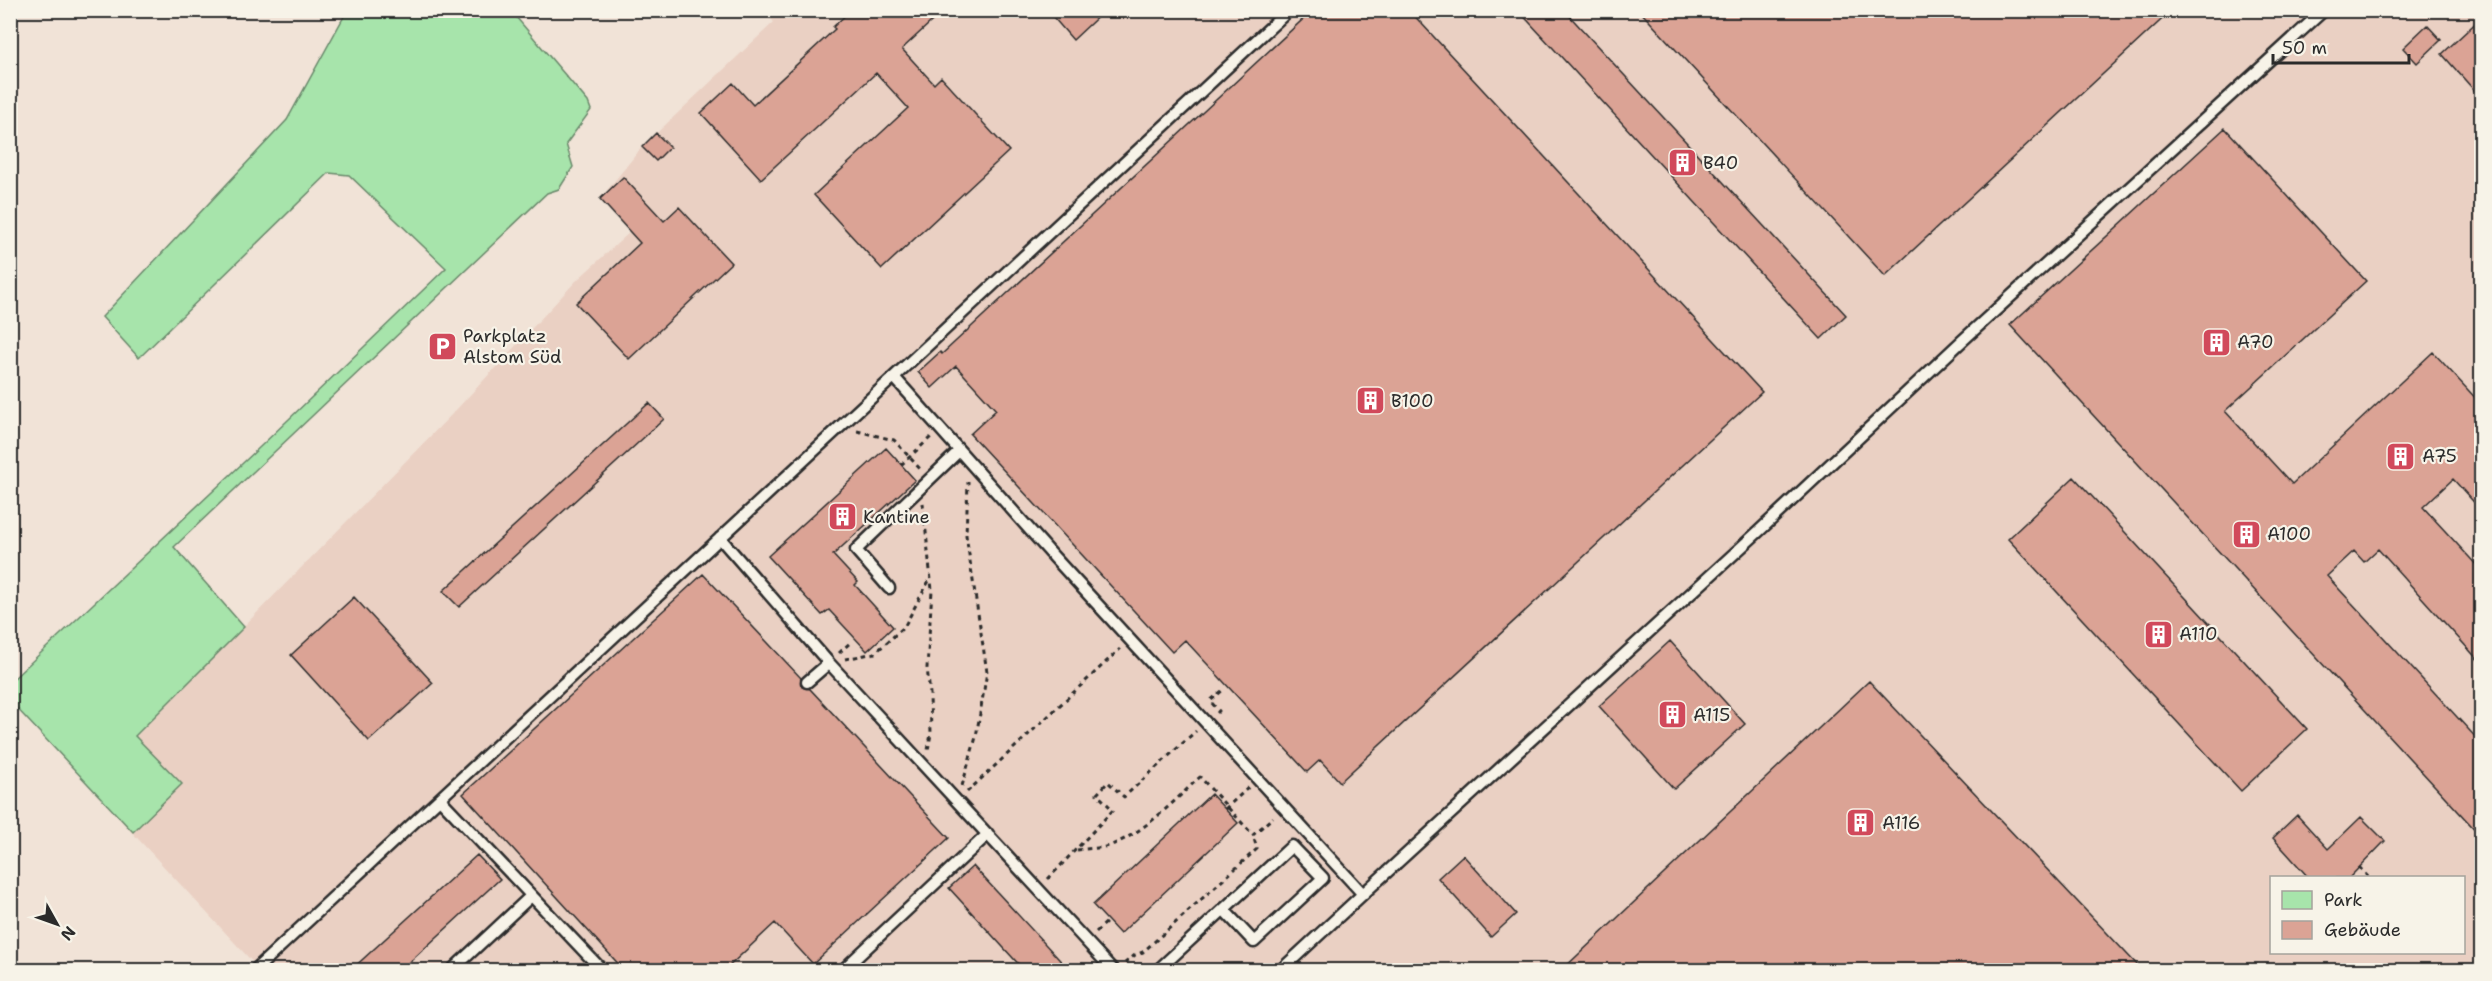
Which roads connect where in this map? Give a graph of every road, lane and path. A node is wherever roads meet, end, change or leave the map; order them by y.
1 (1289, 10) edge
2 (2324, 10) edge
3 (894, 377) junction
4 (841, 427) junction
5 (939, 429) junction
6 (959, 451) junction
7 (909, 457) junction
8 (969, 462) junction
9 (901, 465) dead end
10 (930, 480) junction
11 (920, 489) junction
12 (720, 538) junction
13 (931, 577) junction
14 (889, 588) dead end
15 (1130, 640) junction
16 (829, 663) junction
17 (807, 682) dead end
18 (1223, 690) dead end
19 (1206, 722) junction
20 (925, 767) junction
21 (1257, 780) junction
22 (440, 799) junction
23 (957, 802) junction
24 (1226, 808) junction
25 (1283, 808) junction
26 (987, 834) junction
27 (1254, 835) junction
28 (1075, 850) junction
29 (2359, 867) dead end
30 (2367, 876) edge
31 (1038, 889) junction
32 (1363, 894) junction
33 (531, 896) junction
34 (1224, 910) junction
35 (255, 970) edge
36 (452, 970) edge
37 (602, 970) edge
38 (843, 970) edge
39 (1116, 970) edge
40 (1158, 970) edge
41 (1281, 970) edge

1 - 3 lane
2 - 32 lane
3 - 4 lane
3 - 5 lane
4 - 7 path
4 - 12 lane
5 - 6 lane
5 - 7 path
6 - 8 lane
6 - 10 lane
7 - 9 path
7 - 10 path
8 - 15 lane
8 - 23 path
10 - 11 lane
11 - 13 path
11 - 14 lane
12 - 16 lane
12 - 22 lane
13 - 16 path
13 - 20 path
15 - 19 lane
15 - 23 path
16 - 17 lane
16 - 20 lane
18 - 19 path
19 - 21 lane
19 - 28 path
20 - 23 lane
21 - 24 path
21 - 25 lane
22 - 33 lane
22 - 35 lane
23 - 26 lane
24 - 27 path
24 - 28 path
25 - 27 path
25 - 32 lane
26 - 31 lane
26 - 38 lane
27 - 39 path
28 - 31 path
29 - 30 path
31 - 39 lane
32 - 41 lane
33 - 36 lane
33 - 37 lane
34 - 34 lane
34 - 40 lane

